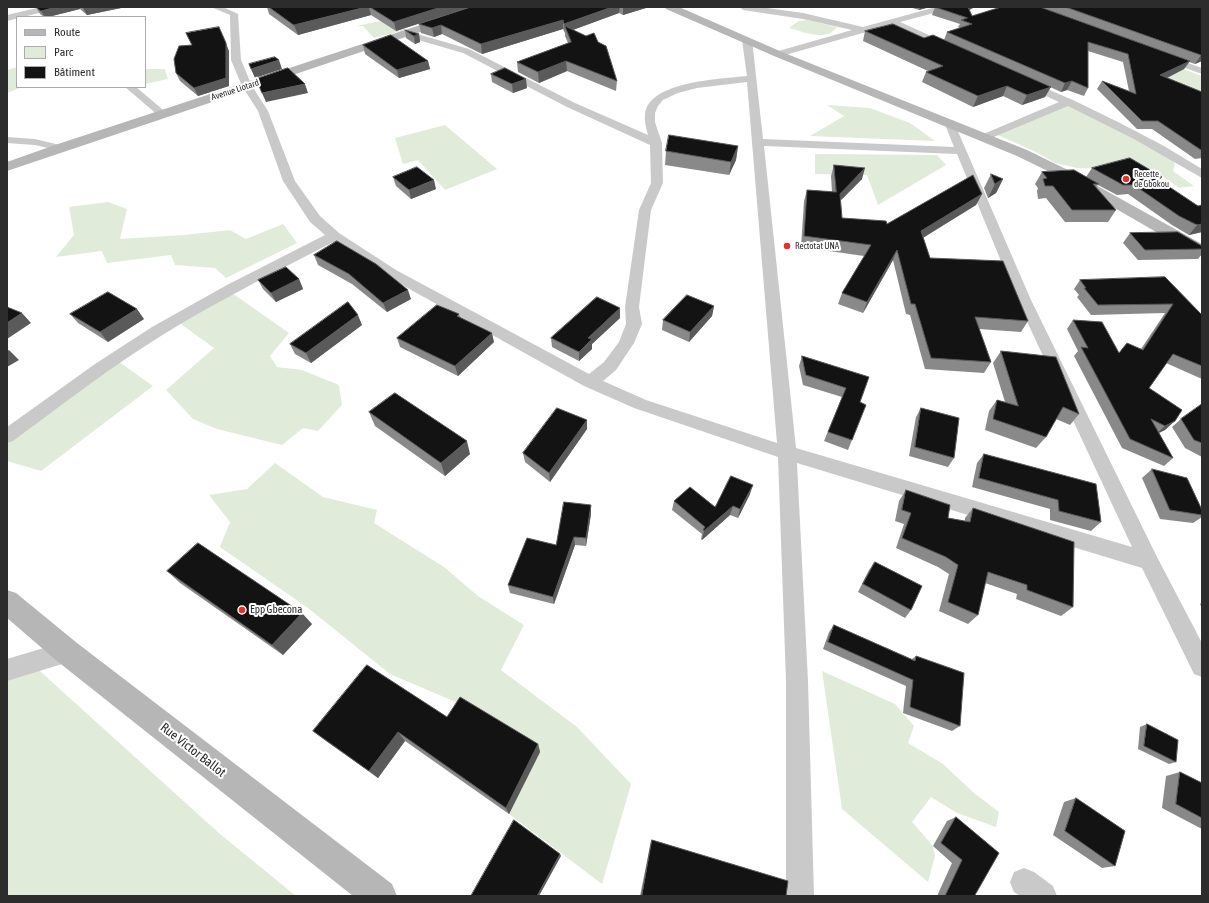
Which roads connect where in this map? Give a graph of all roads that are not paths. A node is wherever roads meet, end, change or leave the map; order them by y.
1 (20, 7) edge
2 (52, 7) edge
3 (215, 7) edge
4 (485, 7) edge
5 (670, 7) edge
6 (743, 7) edge
7 (946, 7) edge
8 (31, 15) edge
9 (892, 22) junction
10 (862, 30) junction
11 (404, 34) junction
12 (747, 40) junction
13 (956, 51) edge
14 (1151, 52) edge
15 (778, 54) junction
16 (1202, 71) edge
17 (752, 78) junction
18 (1019, 80) edge
19 (247, 86) junction
20 (131, 88) edge
21 (1068, 102) junction
22 (163, 114) junction
23 (949, 122) junction
24 (985, 136) junction
25 (7, 140) edge
26 (758, 142) junction
27 (656, 143) junction
28 (60, 148) junction
29 (961, 151) junction
30 (7, 167) edge
31 (1202, 174) edge
32 (334, 236) junction
33 (1202, 252) edge
34 (590, 382) junction
35 (7, 436) edge
36 (788, 453) junction
37 (1149, 561) junction
38 (7, 602) edge
39 (67, 652) junction
40 (1202, 666) edge
41 (7, 670) edge
42 (380, 896) edge
43 (800, 896) edge

1 - 8 street
2 - 8 street
3 - 19 street
4 - 11 street, Avenue Liotard
5 - 12 street
6 - 10 street
7 - 9 street
9 - 10 street
9 - 13 street
10 - 15 street
11 - 19 street, Avenue Liotard
11 - 27 street
12 - 15 street
12 - 17 street
14 - 16 street
15 - 23 street
17 - 26 street
17 - 27 street
18 - 21 street
19 - 22 street, Avenue Liotard
19 - 32 street
20 - 22 street
21 - 24 street
21 - 31 street
22 - 28 street, Avenue Liotard
23 - 24 street
23 - 29 street
24 - 33 street
25 - 28 street
26 - 29 street
26 - 36 street
27 - 34 street
28 - 30 street, Avenue Liotard
29 - 37 street
32 - 34 street
32 - 35 street
34 - 36 street
36 - 37 street
36 - 43 street
37 - 40 street
38 - 39 street, Rue Victor Ballot
39 - 41 street
39 - 42 street, Rue Victor Ballot

